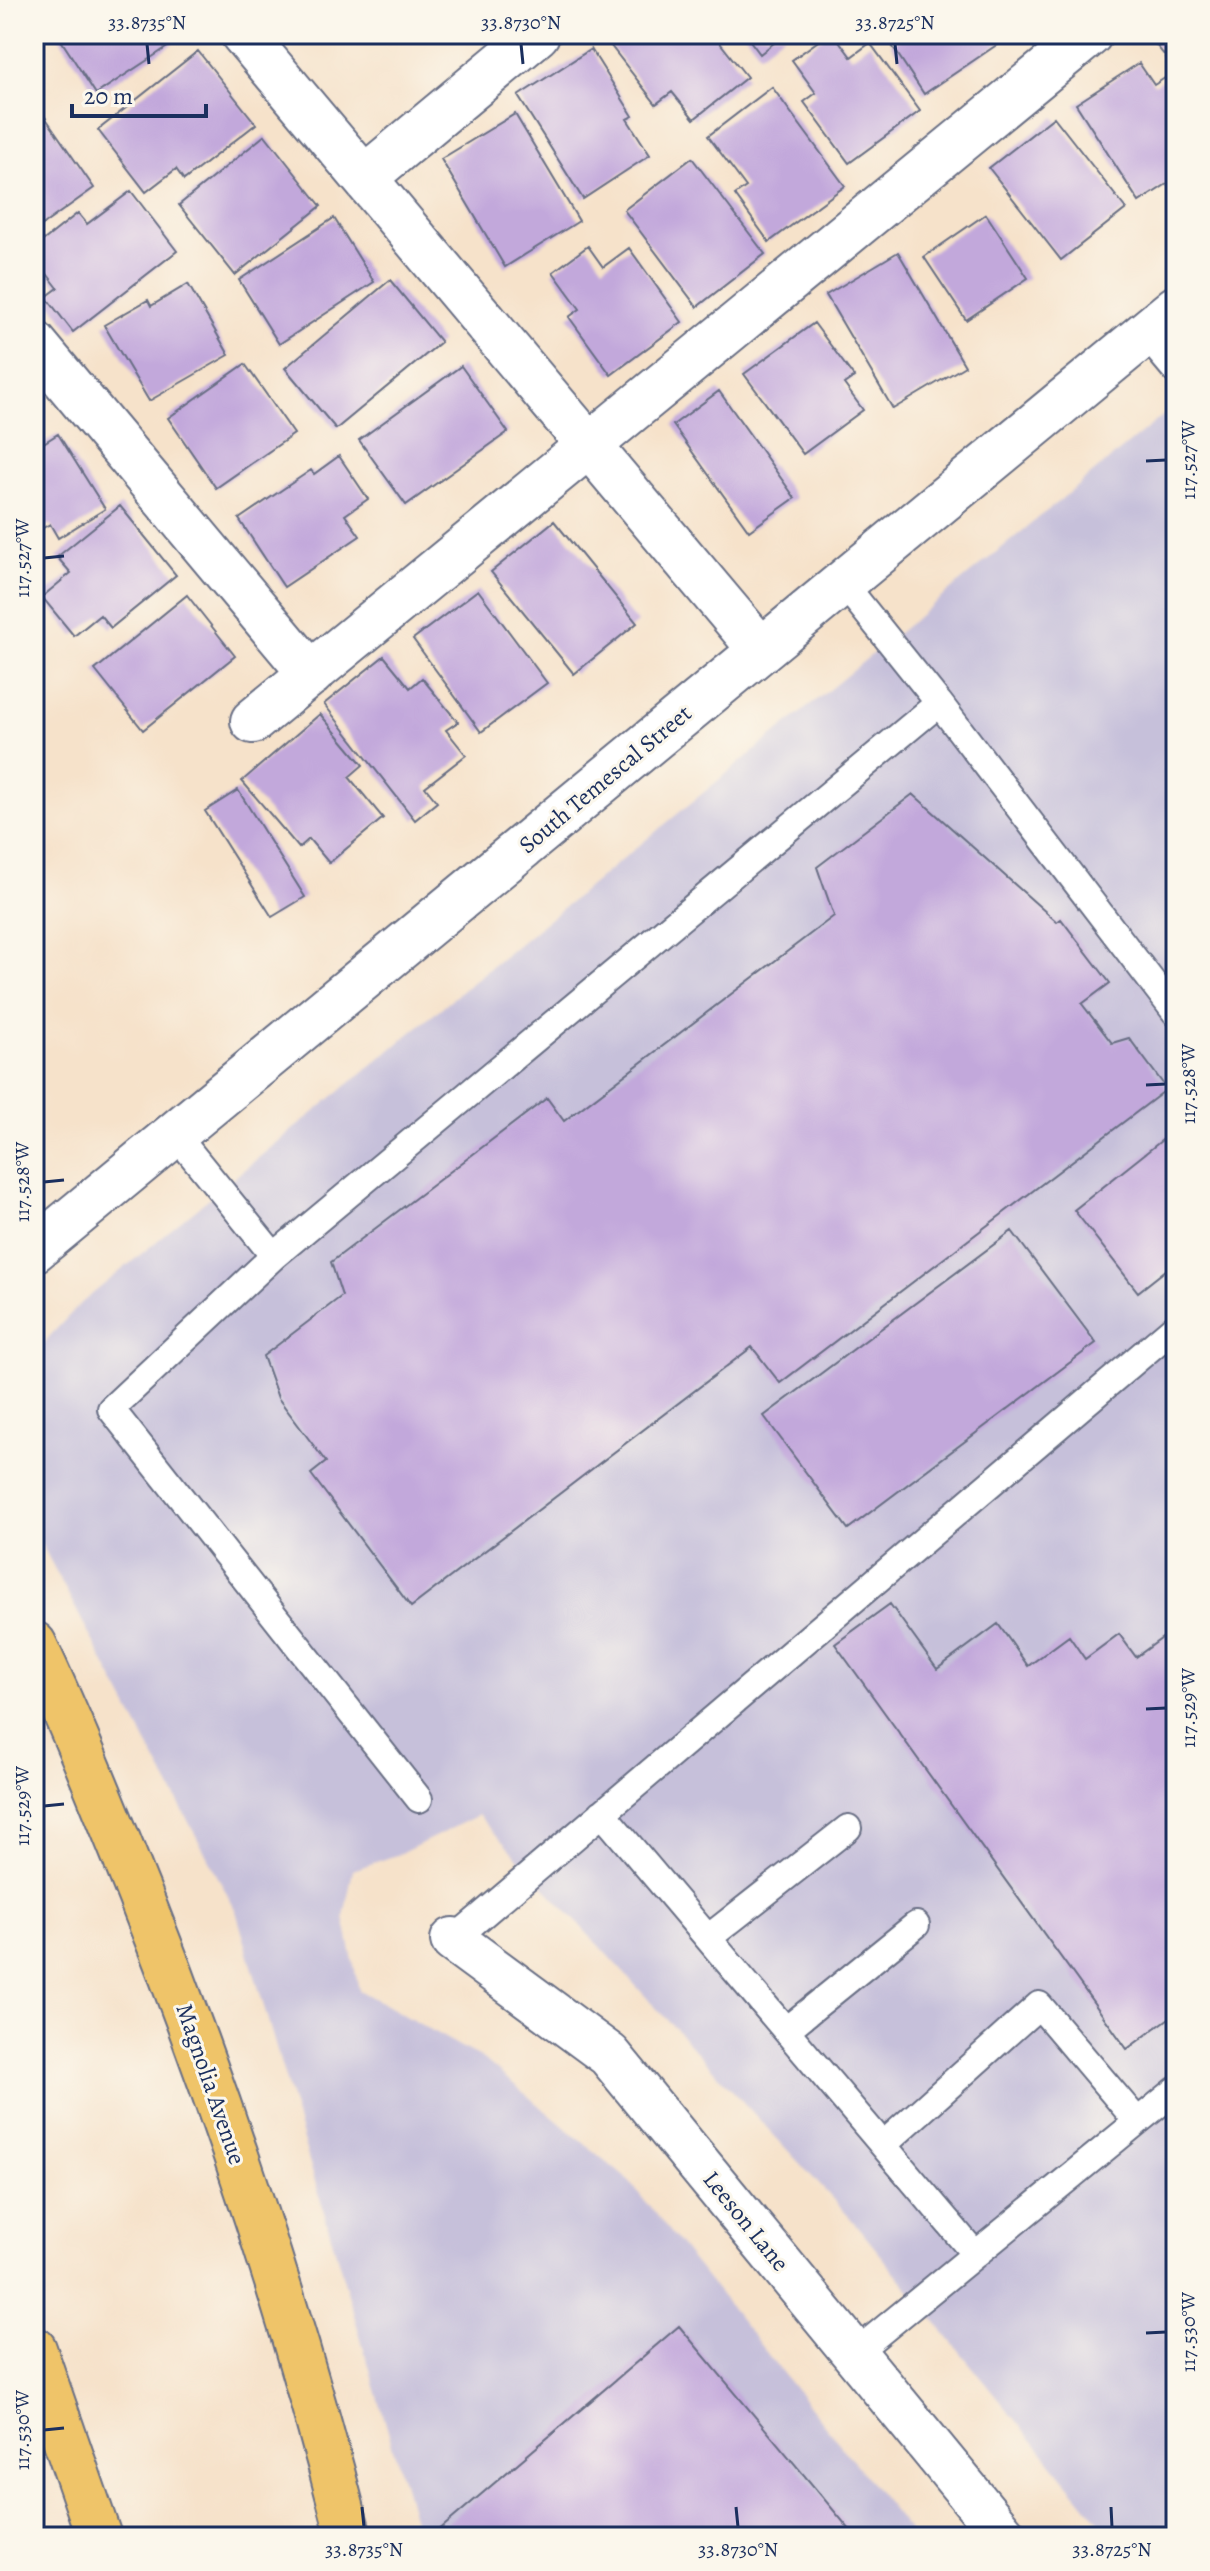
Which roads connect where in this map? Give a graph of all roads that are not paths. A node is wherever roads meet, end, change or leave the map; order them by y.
1 (243, 34) edge
2 (537, 34) edge
3 (1090, 34) edge
4 (364, 178) junction
5 (1160, 321) edge
6 (34, 343) edge
7 (1176, 371) edge
8 (589, 445) junction
9 (843, 583) junction
10 (761, 650) junction
11 (311, 674) junction
12 (939, 703) junction
13 (253, 721) dead end
14 (1176, 1013) edge
15 (175, 1134) junction
16 (34, 1250) edge
17 (274, 1256) junction
18 (1176, 1326) edge
19 (34, 1644) edge
20 (419, 1799) dead end
21 (602, 1813) junction
22 (848, 1828) dead end
23 (916, 1925) dead end
24 (708, 1938) junction
25 (453, 1940) joint
26 (786, 2030) junction
27 (1176, 2090) edge
28 (1137, 2121) junction
29 (883, 2145) junction
30 (975, 2254) junction
31 (34, 2349) edge
32 (855, 2353) junction
33 (41, 2394) edge
34 (99, 2537) edge
35 (349, 2537) edge
36 (1005, 2537) edge

1 - 4 street
2 - 4 street
3 - 8 street
4 - 8 street
5 - 7 lane
5 - 9 street, South Temescal Street
6 - 11 street
8 - 10 street
8 - 11 street
9 - 10 street, South Temescal Street
9 - 12 lane
10 - 15 street, South Temescal Street
11 - 13 street
12 - 14 lane
12 - 17 lane
15 - 16 street, South Temescal Street
15 - 17 lane
17 - 20 lane
18 - 21 lane
19 - 35 main road, Magnolia Avenue
21 - 24 lane
21 - 25 lane
22 - 24 lane
23 - 26 lane
24 - 26 lane
25 - 32 street, Leeson Lane
26 - 29 lane
27 - 28 lane
28 - 29 lane
28 - 30 lane
29 - 30 lane
30 - 32 lane
31 - 33 main road
32 - 36 street, Leeson Lane
33 - 34 main road

